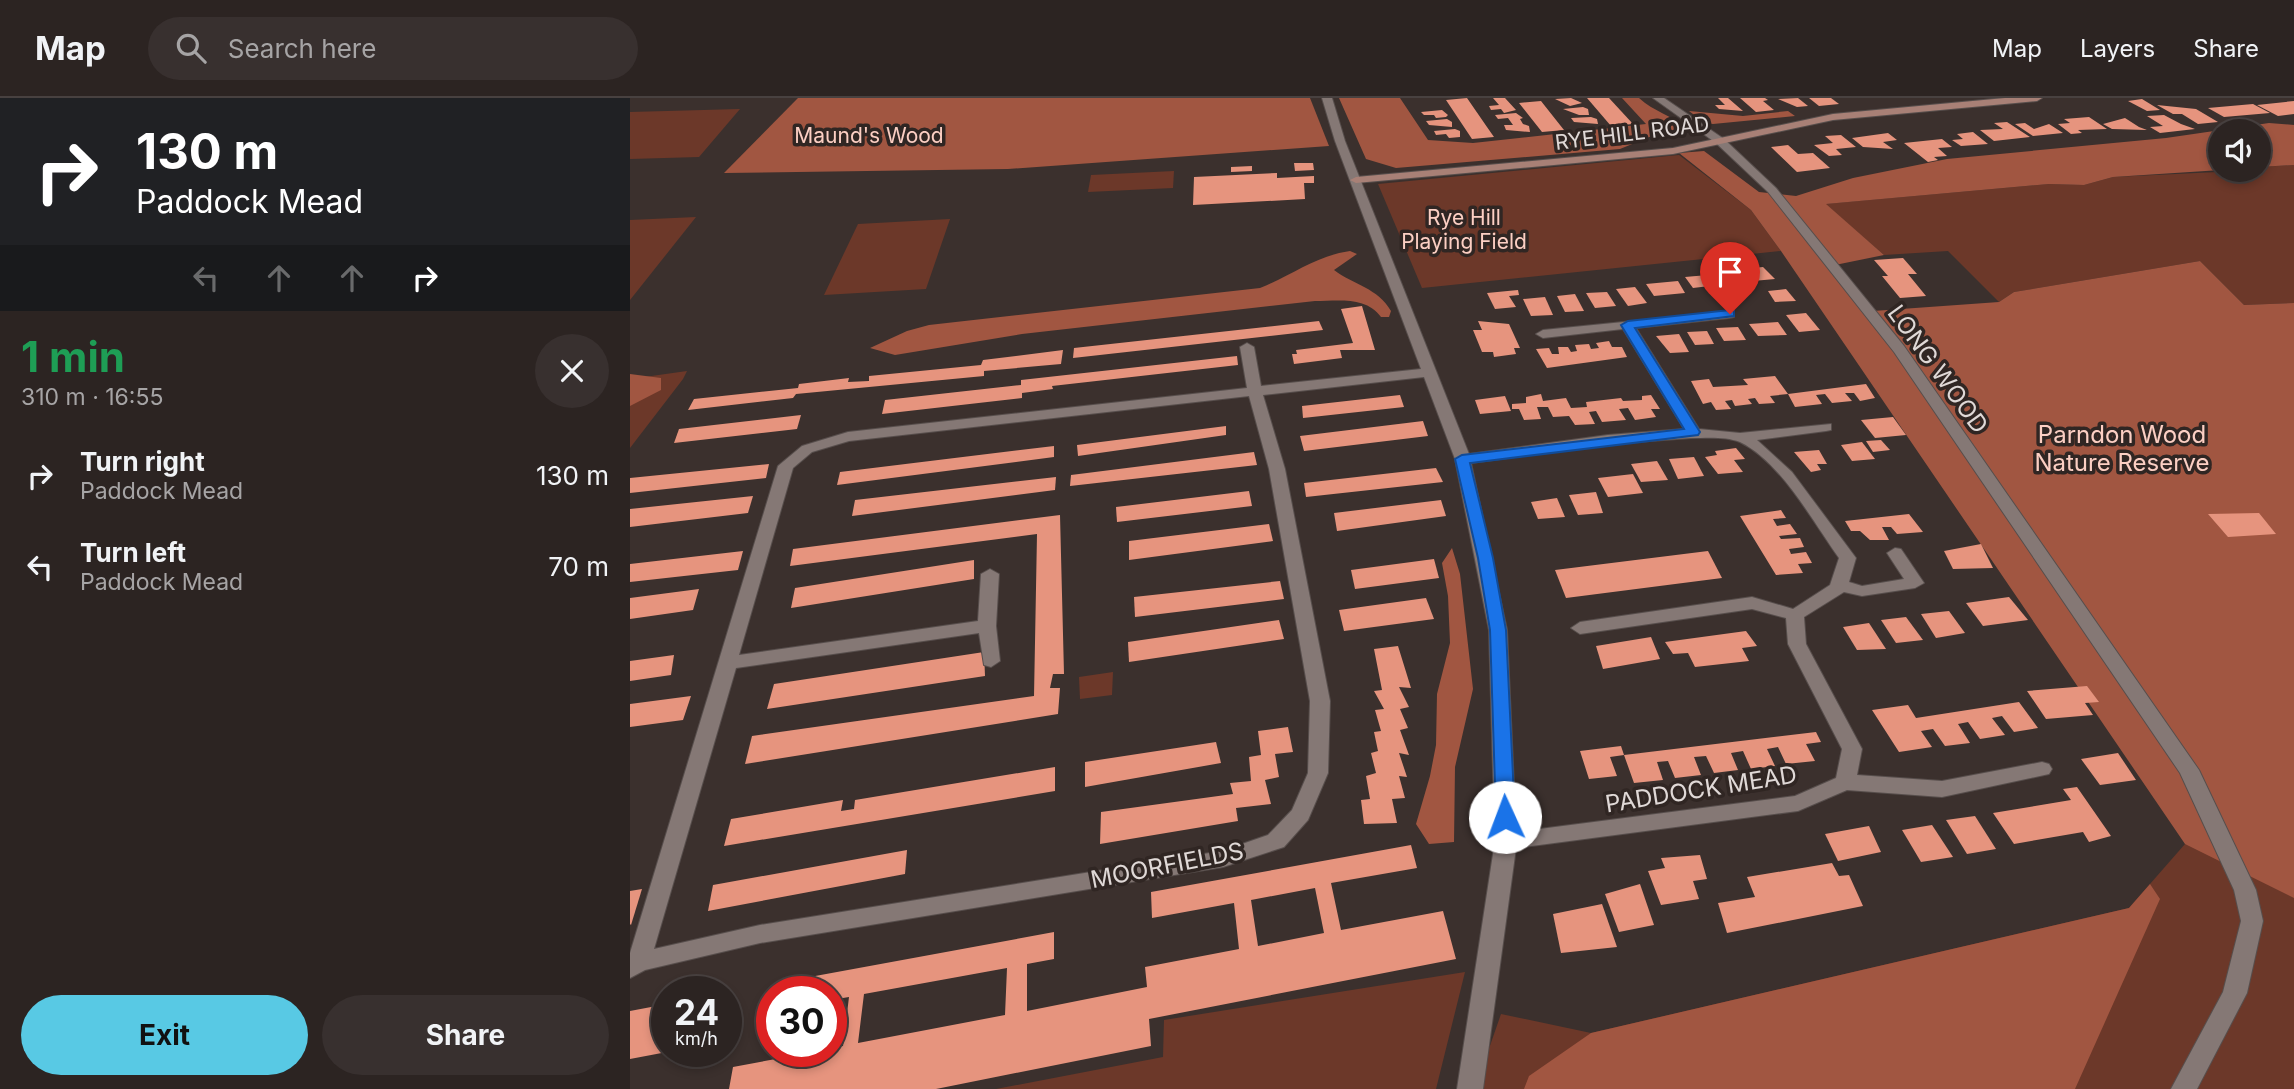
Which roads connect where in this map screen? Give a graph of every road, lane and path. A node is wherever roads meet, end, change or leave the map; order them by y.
1 (1327, 98) edge
2 (1658, 98) edge
3 (2036, 98) edge
4 (1720, 141) junction
5 (1356, 180) junction
6 (1730, 314) dead end
7 (1628, 325) junction
8 (1543, 334) dead end
9 (1247, 347) dead end
10 (1427, 372) junction
11 (1255, 393) junction
12 (1826, 427) dead end
13 (1693, 432) junction
14 (1742, 437) junction
15 (1462, 459) junction
16 (1895, 553) dead end
17 (990, 574) dead end
18 (1839, 585) junction
19 (1795, 615) junction
20 (987, 626) junction
21 (1580, 628) dead end
22 (990, 661) dead end
23 (726, 663) junction
24 (2042, 769) dead end
25 (1844, 782) junction
26 (1506, 841) junction
27 (635, 965) edge
28 (1470, 1089) edge
29 (2184, 1089) edge

1 - 5 street
2 - 4 street, LONG WOOD
3 - 4 street, RYE HILL ROAD
4 - 5 street, RYE HILL ROAD
4 - 29 street, LONG WOOD
5 - 10 street
6 - 7 street
7 - 8 street
7 - 13 street
9 - 11 street, MOORFIELDS
10 - 11 street, MOORFIELDS
10 - 15 street
11 - 23 street, MOORFIELDS
11 - 27 street, MOORFIELDS
12 - 14 street
13 - 14 street
13 - 15 street
14 - 18 street
15 - 26 street
16 - 18 street
17 - 20 street
18 - 19 street
19 - 21 street
19 - 25 street
20 - 22 street
20 - 23 street
23 - 27 street, MOORFIELDS
24 - 25 street
25 - 26 street, PADDOCK MEAD
26 - 28 street

